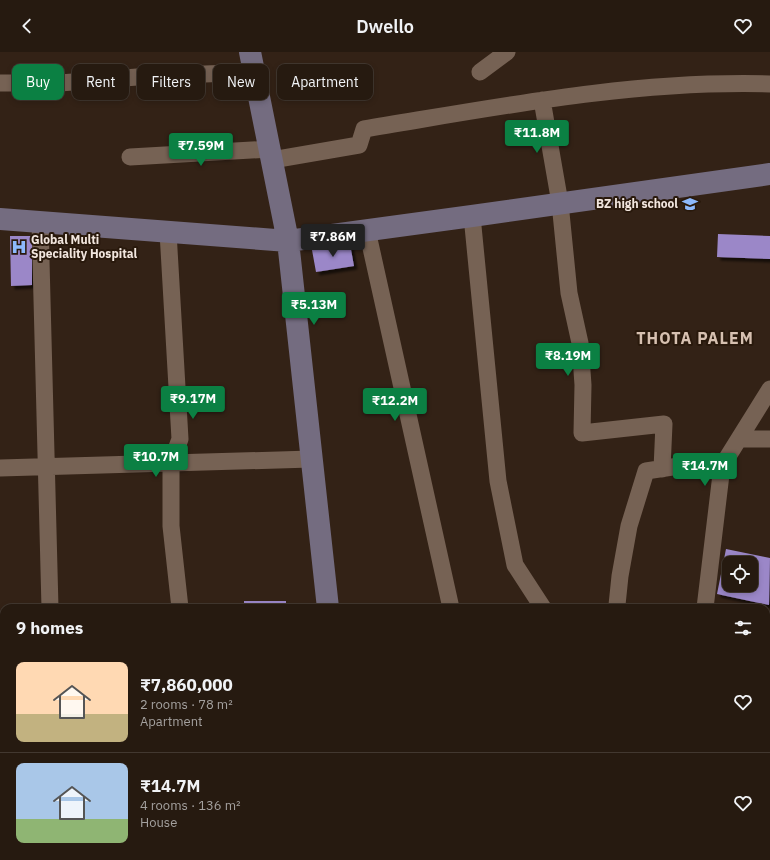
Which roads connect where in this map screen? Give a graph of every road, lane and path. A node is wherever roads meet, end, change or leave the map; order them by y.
1 (507, 52) edge
2 (252, 61) edge
3 (480, 72) dead end
4 (0, 83) edge
5 (770, 84) edge
6 (542, 100) junction
7 (271, 155) junction
8 (130, 156) dead end
9 (770, 174) edge
10 (560, 203) junction
11 (472, 216) junction
12 (0, 219) edge
13 (40, 222) junction
14 (367, 230) junction
15 (168, 232) junction
16 (288, 241) junction
17 (770, 389) edge
18 (740, 439) junction
19 (770, 439) edge
20 (311, 459) junction
21 (171, 463) junction
22 (722, 466) junction
23 (46, 467) junction
24 (0, 468) edge
25 (662, 469) junction
26 (50, 604) edge
27 (180, 604) edge
28 (328, 604) edge
29 (450, 604) edge
30 (540, 604) edge
31 (617, 604) edge
32 (705, 604) edge

1 - 3 street
2 - 4 street
2 - 7 street
5 - 6 street
6 - 7 street
6 - 10 street
7 - 8 street
7 - 16 street
9 - 10 street
10 - 11 street
10 - 25 street
11 - 14 street
11 - 30 street
12 - 13 street
13 - 15 street
13 - 23 street
14 - 16 street
14 - 29 street
15 - 16 street
15 - 21 street
16 - 20 street
17 - 18 street
18 - 19 street
18 - 22 street
20 - 21 street
20 - 28 street
21 - 23 street
21 - 27 street
22 - 25 street
22 - 32 street
23 - 24 street
23 - 26 street
25 - 31 street

